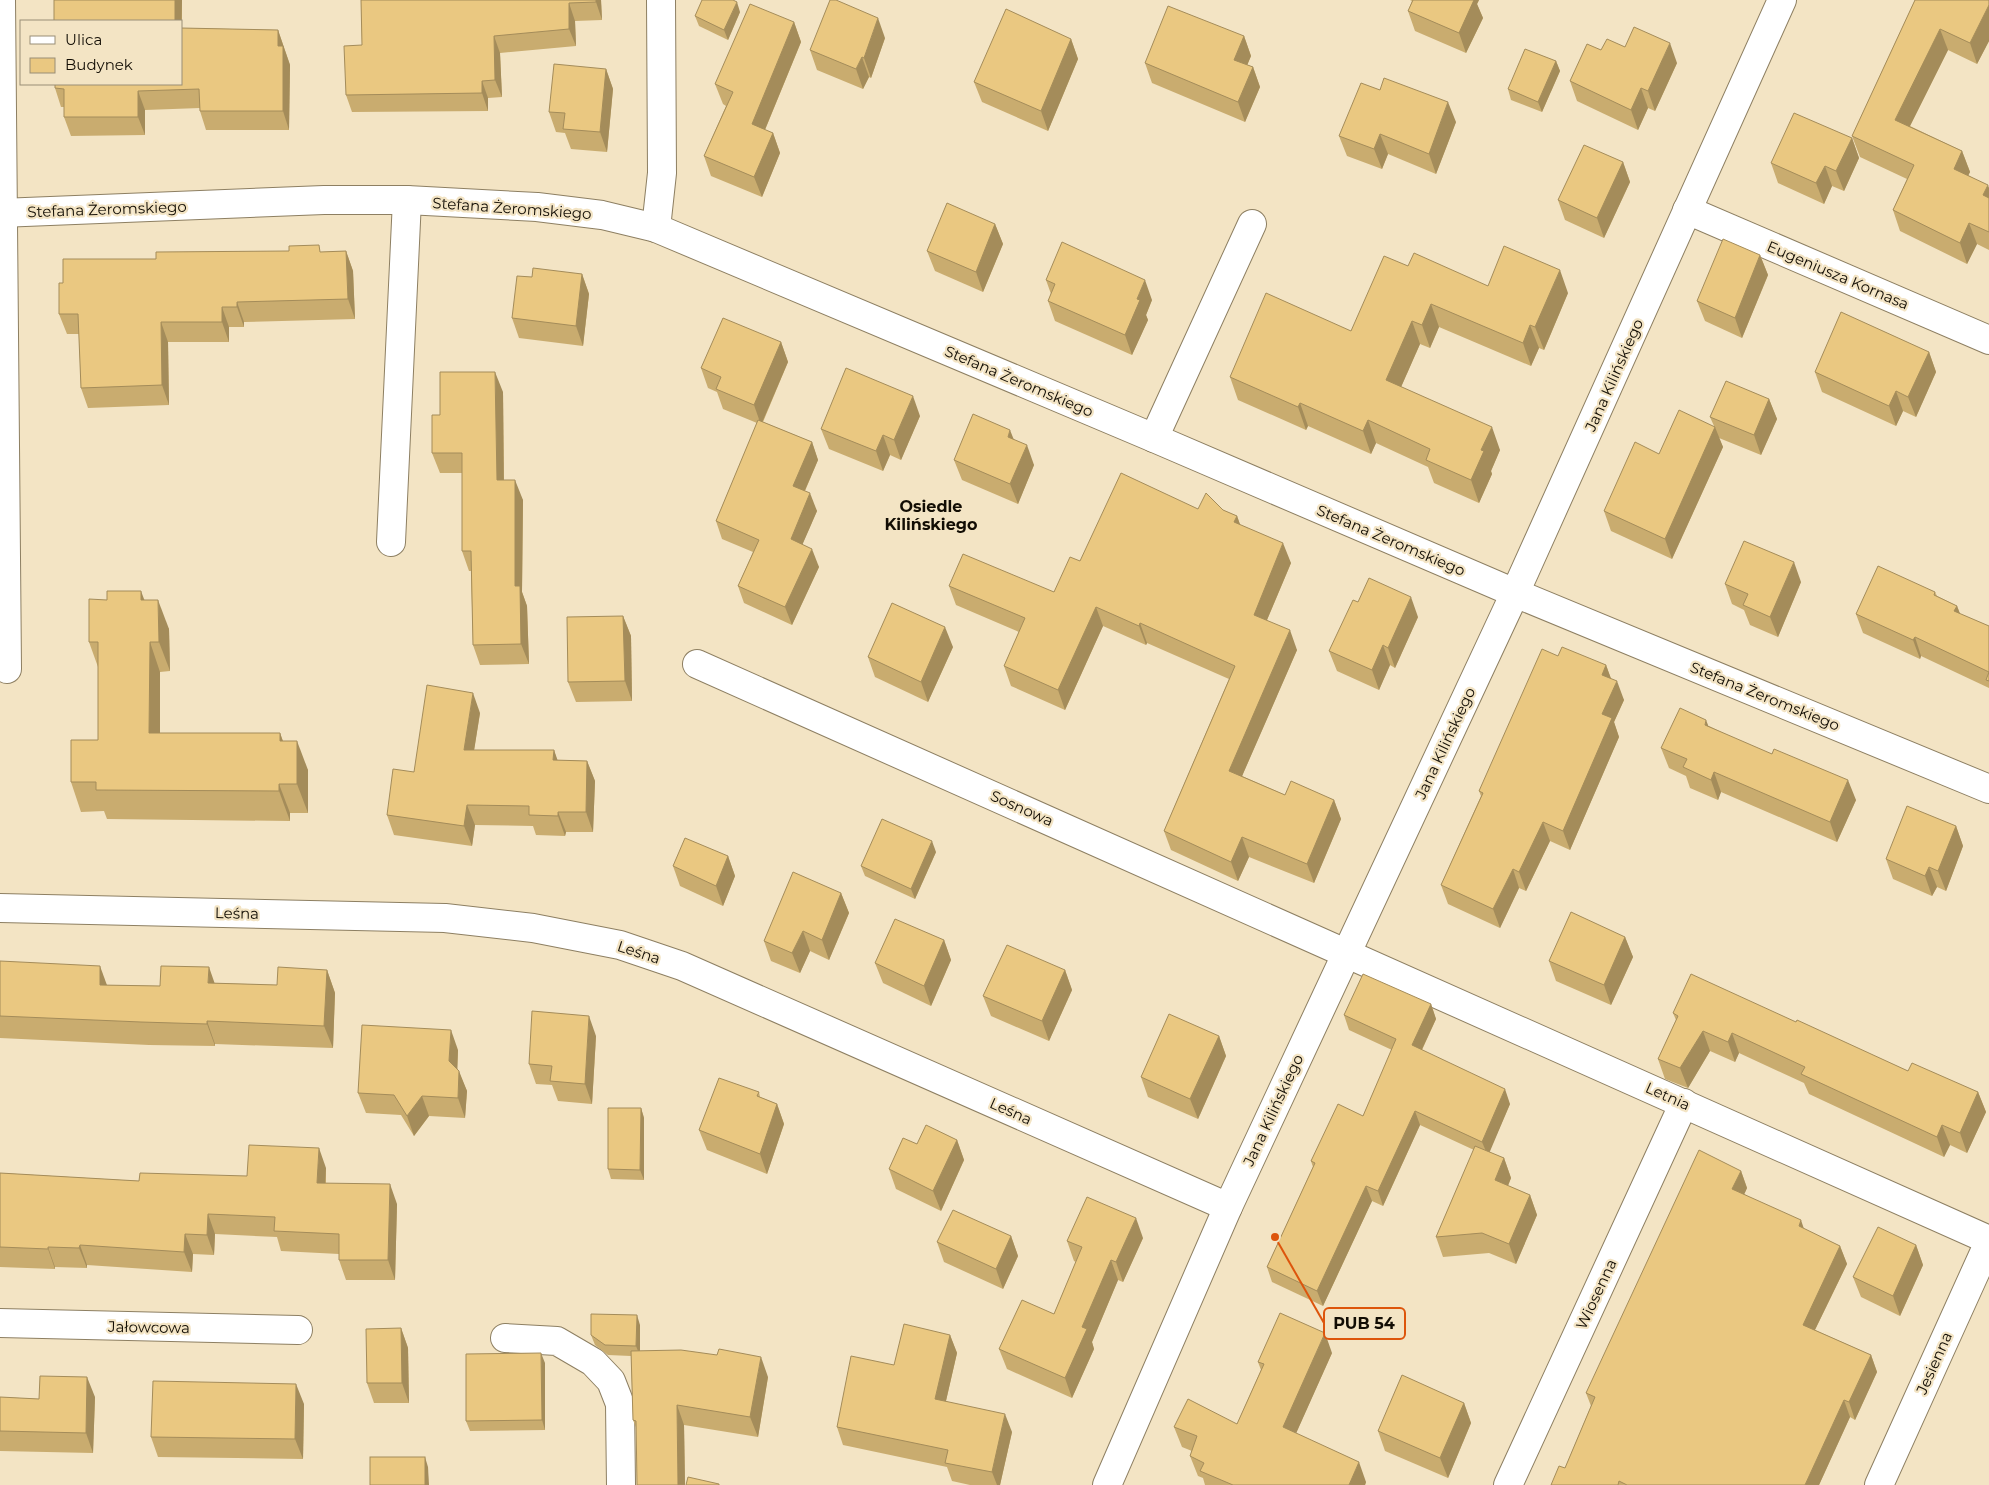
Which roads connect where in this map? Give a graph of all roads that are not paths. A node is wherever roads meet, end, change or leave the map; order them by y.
1 (1, 0) edge
2 (660, 0) edge
3 (1782, 0) edge
4 (407, 200) junction
5 (1687, 210) junction
6 (1, 213) edge
7 (1252, 224) dead end
8 (656, 228) junction
9 (1989, 340) edge
10 (1154, 438) junction
11 (391, 542) dead end
12 (1515, 594) junction
13 (697, 664) dead end
14 (7, 669) dead end
15 (1989, 789) edge
16 (0, 908) edge
17 (1347, 953) junction
18 (1684, 1103) junction
19 (1228, 1207) junction
20 (1989, 1241) edge
21 (0, 1323) edge
22 (298, 1330) dead end
23 (505, 1338) dead end
24 (621, 1485) edge
25 (1107, 1485) edge
26 (1508, 1485) edge
27 (1880, 1485) edge

1 - 6 street
2 - 8 street
3 - 5 street, Jana Kilińskiego
4 - 6 street, Stefana Żeromskiego
4 - 8 street, Stefana Żeromskiego
4 - 11 street
5 - 9 street, Eugeniusza Kornasa
5 - 12 street, Jana Kilińskiego
6 - 14 street
7 - 10 street
8 - 10 street, Stefana Żeromskiego
10 - 12 street, Stefana Żeromskiego
12 - 15 street, Stefana Żeromskiego
12 - 17 street, Jana Kilińskiego
13 - 17 street, Sosnowa
16 - 19 street, Leśna
17 - 18 street, Letnia
17 - 19 street, Jana Kilińskiego
18 - 20 street, Letnia
18 - 26 street, Wiosenna
19 - 25 street, Jana Kilińskiego
20 - 27 street, Jesienna
21 - 22 street, Jałowcowa
23 - 24 street

